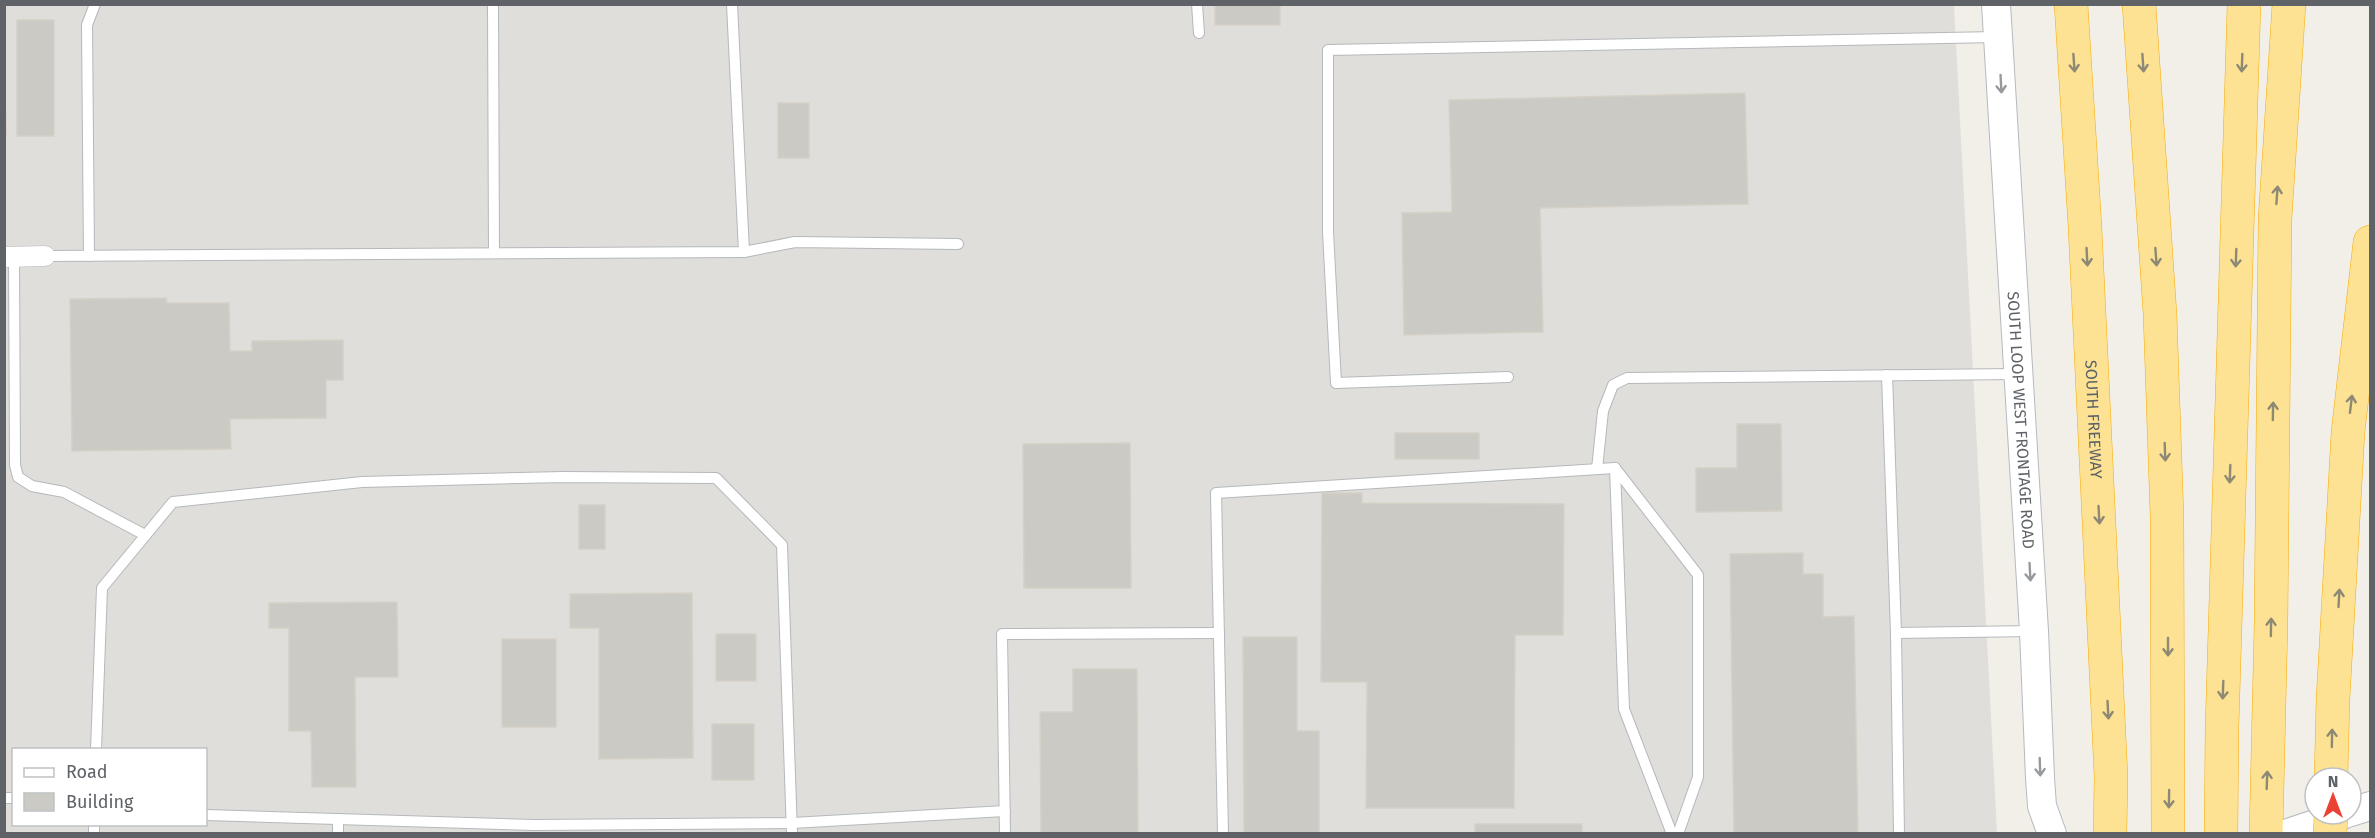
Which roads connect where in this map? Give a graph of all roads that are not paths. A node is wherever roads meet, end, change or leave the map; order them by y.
1 (95, 4) edge
2 (493, 4) edge
3 (732, 4) edge
4 (1197, 4) edge
5 (1996, 4) edge
6 (2071, 4) edge
7 (2139, 4) edge
8 (2244, 4) edge
9 (2289, 4) edge
10 (1199, 33) dead end
11 (1998, 37) junction
12 (2370, 242) edge
13 (958, 244) dead end
14 (744, 252) junction
15 (494, 253) junction
16 (45, 256) joint
17 (89, 256) junction
18 (9, 257) edge
19 (2019, 374) junction
20 (1887, 375) junction
21 (1508, 377) dead end
22 (1615, 468) junction
23 (1597, 469) junction
24 (146, 535) junction
25 (2034, 631) junction
26 (1219, 633) junction
27 (1896, 633) junction
28 (96, 748) edge
29 (2331, 766) edge
30 (1005, 811) junction
31 (207, 815) edge
32 (338, 819) junction
33 (2309, 826) edge
34 (792, 828) edge
35 (338, 834) edge
36 (1005, 834) edge
37 (1223, 834) edge
38 (1672, 834) edge
39 (1678, 834) edge
40 (1899, 834) edge
41 (2052, 834) edge
42 (2110, 834) edge
43 (2168, 834) edge
44 (2221, 834) edge
45 (2266, 834) edge
46 (2285, 834) edge

1 - 17 lane
2 - 15 lane
3 - 14 lane
4 - 10 lane
5 - 11 main road, SOUTH LOOP WEST FRONTAGE ROAD
6 -> 42 highway, SOUTH FREEWAY
7 -> 43 highway
8 -> 44 highway
45 -> 9 highway
11 -> 19 main road, SOUTH LOOP WEST FRONTAGE ROAD
11 - 21 lane
29 -> 12 highway
13 - 14 lane
14 - 15 lane
15 - 17 lane
16 - 17 lane
16 - 18 street
18 - 24 lane
19 - 20 lane
19 -> 25 main road, SOUTH LOOP WEST FRONTAGE ROAD
20 - 23 lane
20 - 27 lane
22 - 23 lane
22 - 38 lane
22 - 39 lane
23 - 26 lane
24 - 28 lane
24 - 34 lane
25 - 27 lane
25 -> 41 main road, SOUTH LOOP WEST FRONTAGE ROAD
26 - 30 lane
26 - 37 lane
27 - 40 lane
30 - 34 lane
30 - 36 lane
31 - 32 lane
32 - 34 lane
32 - 35 lane
33 - 46 main road

